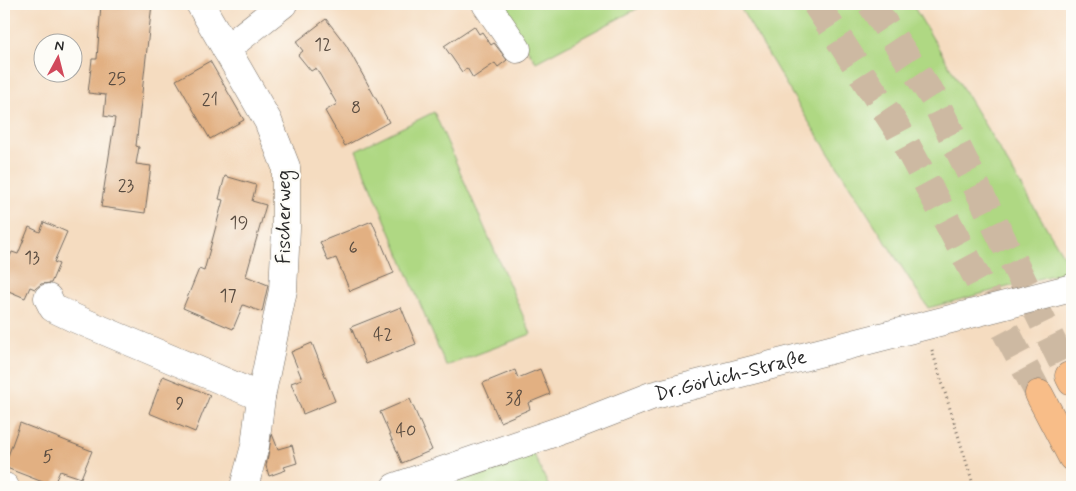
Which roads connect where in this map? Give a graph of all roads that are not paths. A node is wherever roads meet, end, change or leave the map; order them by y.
1 (200, 4) edge
2 (283, 4) edge
3 (486, 4) edge
4 (226, 49) junction
5 (517, 49) dead end
6 (1072, 288) edge
7 (48, 298) dead end
8 (1039, 394) tunnel mouth
9 (261, 397) junction
10 (1072, 457) edge
11 (244, 487) edge
12 (395, 487) edge

1 - 4 street, Fischerweg
2 - 4 street
3 - 5 street
4 - 9 street, Fischerweg
6 - 12 street, Dr.Görlich-Straße
7 - 9 street
8 - 10 highway
9 - 11 street, Fischerweg

